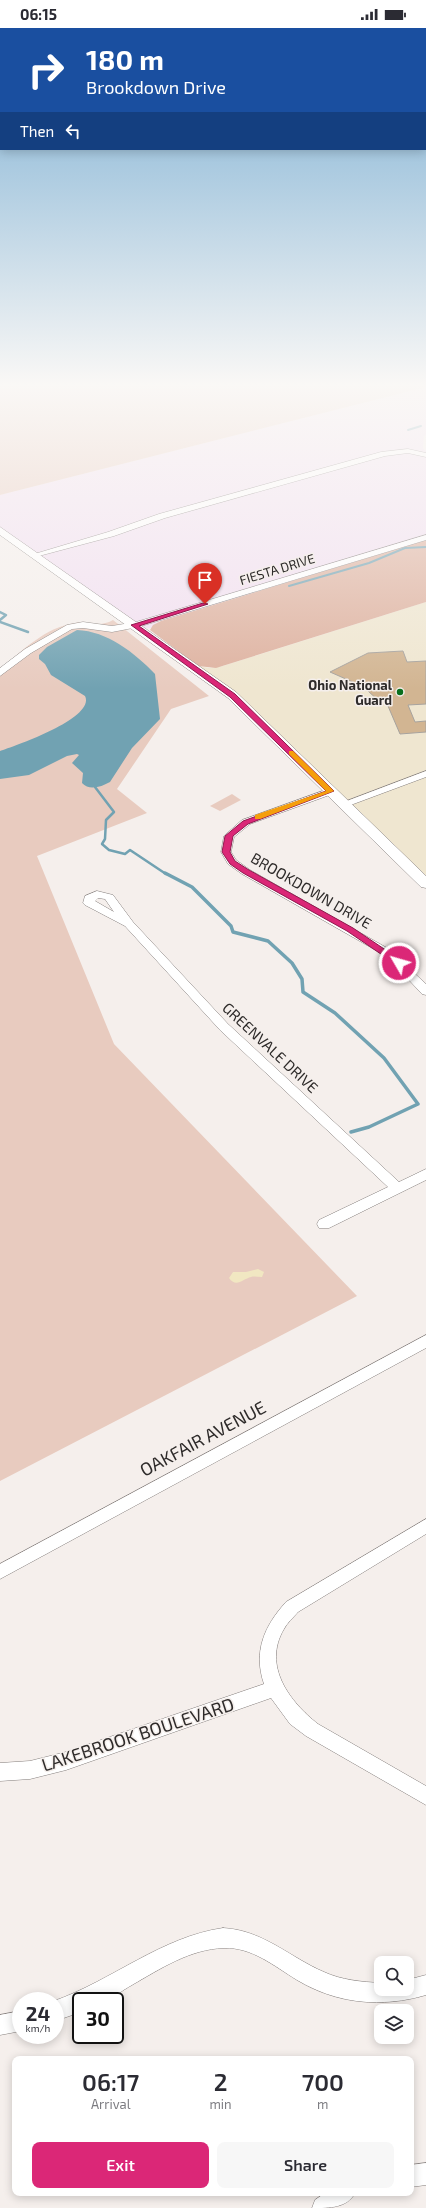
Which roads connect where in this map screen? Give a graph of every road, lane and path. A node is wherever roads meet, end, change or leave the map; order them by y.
1 (274, 485) edge
2 (0, 530) edge
3 (426, 537) edge
4 (35, 555) junction
5 (134, 625) junction
6 (0, 673) edge
7 (426, 774) edge
8 (331, 791) junction
9 (344, 804) junction
10 (426, 884) edge
11 (129, 924) dead end
12 (426, 991) edge
13 (426, 1174) edge
14 (397, 1188) junction
15 (324, 1224) dead end
16 (426, 1341) edge
17 (426, 1526) edge
18 (0, 1572) edge
19 (274, 1689) junction
20 (0, 1772) edge
21 (426, 1796) edge
22 (426, 1985) edge
23 (99, 1992) edge
24 (12, 2023) edge
25 (0, 2025) edge
26 (426, 2174) edge
27 (414, 2176) edge
28 (340, 2196) edge
29 (323, 2208) edge

1 - 4 street
2 - 4 main road
3 - 5 street, FIESTA DRIVE
4 - 5 main road
5 - 6 street, FIESTA DRIVE
5 - 8 main road
7 - 9 street
8 - 9 main road
8 - 12 street, BROOKDOWN DRIVE
9 - 10 main road
11 - 14 street, GREENVALE DRIVE
13 - 14 street
14 - 15 street
16 - 18 street, OAKFAIR AVENUE
17 - 19 street
19 - 20 street, LAKEBROOK BOULEVARD
19 - 21 street
22 - 23 street
24 - 25 street
26 - 27 street
28 - 29 street

